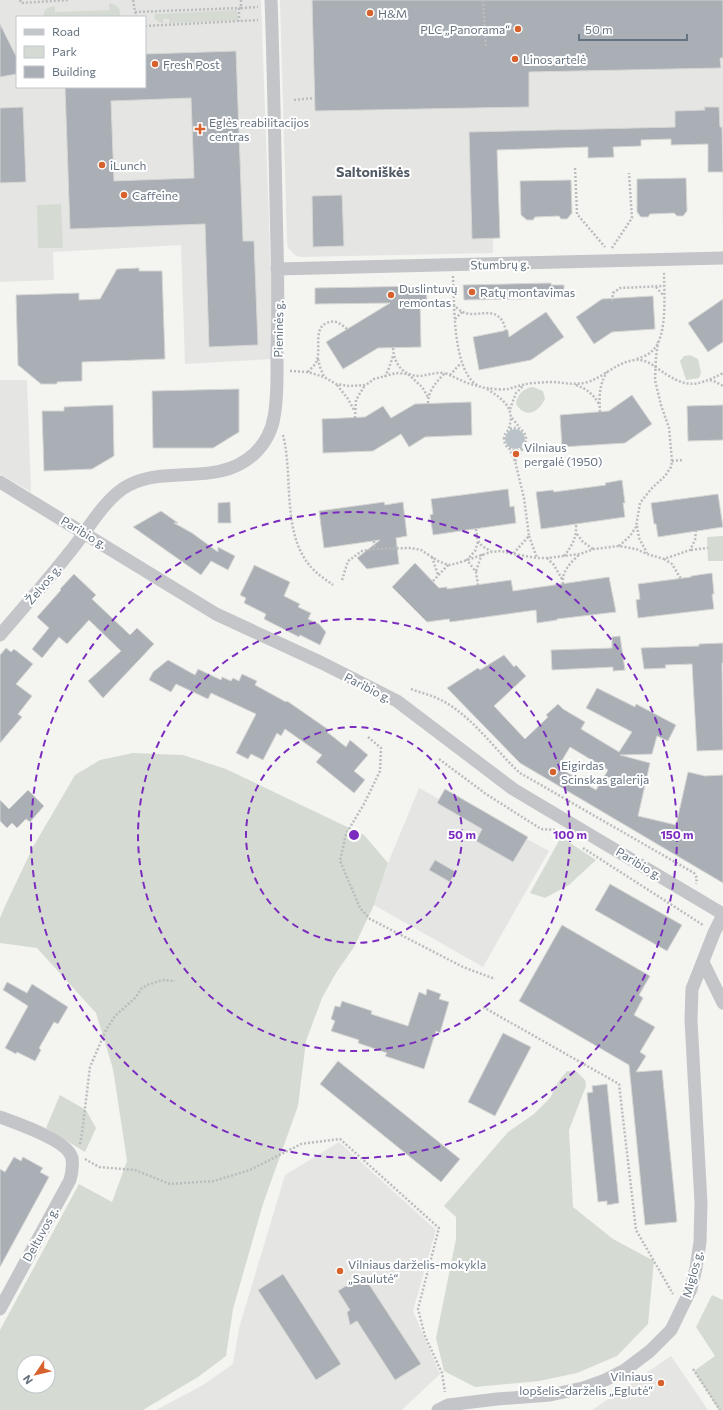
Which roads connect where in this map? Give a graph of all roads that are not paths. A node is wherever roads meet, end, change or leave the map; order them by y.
1 (271, 0) edge
2 (723, 258) edge
3 (277, 270) junction
4 (0, 482) edge
5 (84, 532) junction
6 (0, 635) edge
7 (723, 915) edge
8 (702, 962) junction
9 (723, 1003) edge
10 (0, 1117) edge
11 (0, 1308) edge
12 (443, 1407) edge

1 - 3 street, Pieninės g.
2 - 3 street, Stumbrų g.
3 - 5 street, Pieninės g.
4 - 5 street, Paribio g.
5 - 6 street, Želvos g.
5 - 7 street, Paribio g.
7 - 8 street, Miglos g.
8 - 9 street
8 - 12 street, Miglos g.
10 - 11 street, Deltuvos g.

